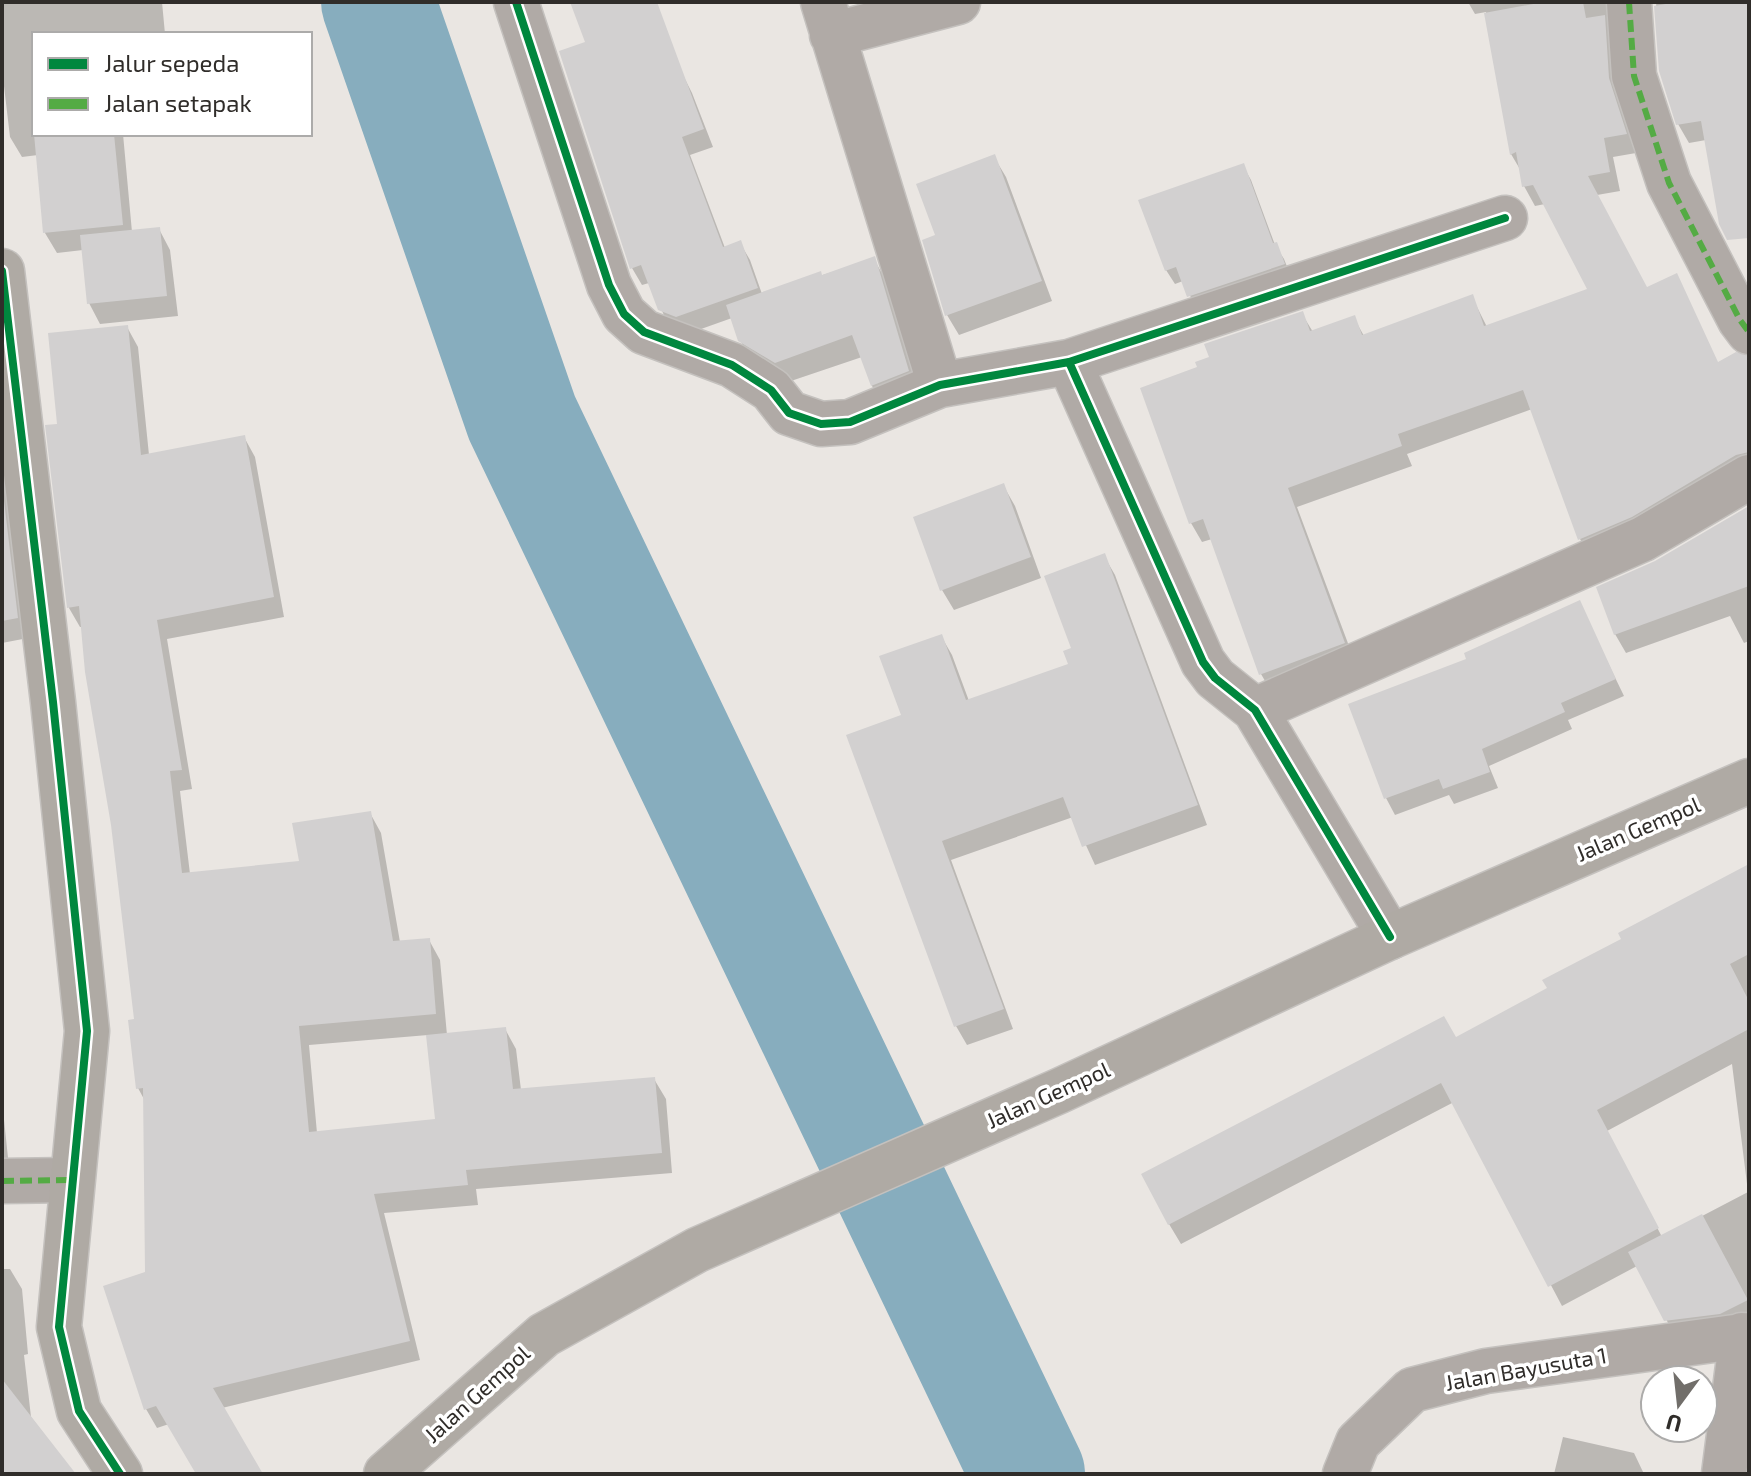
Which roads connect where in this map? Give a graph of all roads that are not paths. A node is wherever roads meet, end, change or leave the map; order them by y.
1 (516, 2) edge
2 (958, 2) edge
3 (1629, 2) edge
4 (827, 18) edge
5 (1505, 218) dead end
6 (2, 271) edge
7 (1746, 322) edge
8 (1069, 362) junction
9 (940, 385) junction
10 (1749, 477) edge
11 (1255, 710) junction
12 (1749, 781) edge
13 (1390, 937) junction
14 (72, 1180) junction
15 (2, 1181) edge
16 (1746, 1335) edge
17 (120, 1474) edge
18 (386, 1474) edge
19 (1345, 1474) edge
20 (1724, 1474) edge

1 - 9 street
2 - 4 street
3 - 7 street
4 - 9 street
5 - 8 street
6 - 14 main road
8 - 9 street
8 - 11 street
10 - 11 street
11 - 13 street
12 - 13 main road, Jalan Gempol
13 - 18 main road, Jalan Gempol
14 - 15 street
14 - 17 main road
16 - 19 street, Jalan Bayusuta 1
16 - 20 street

